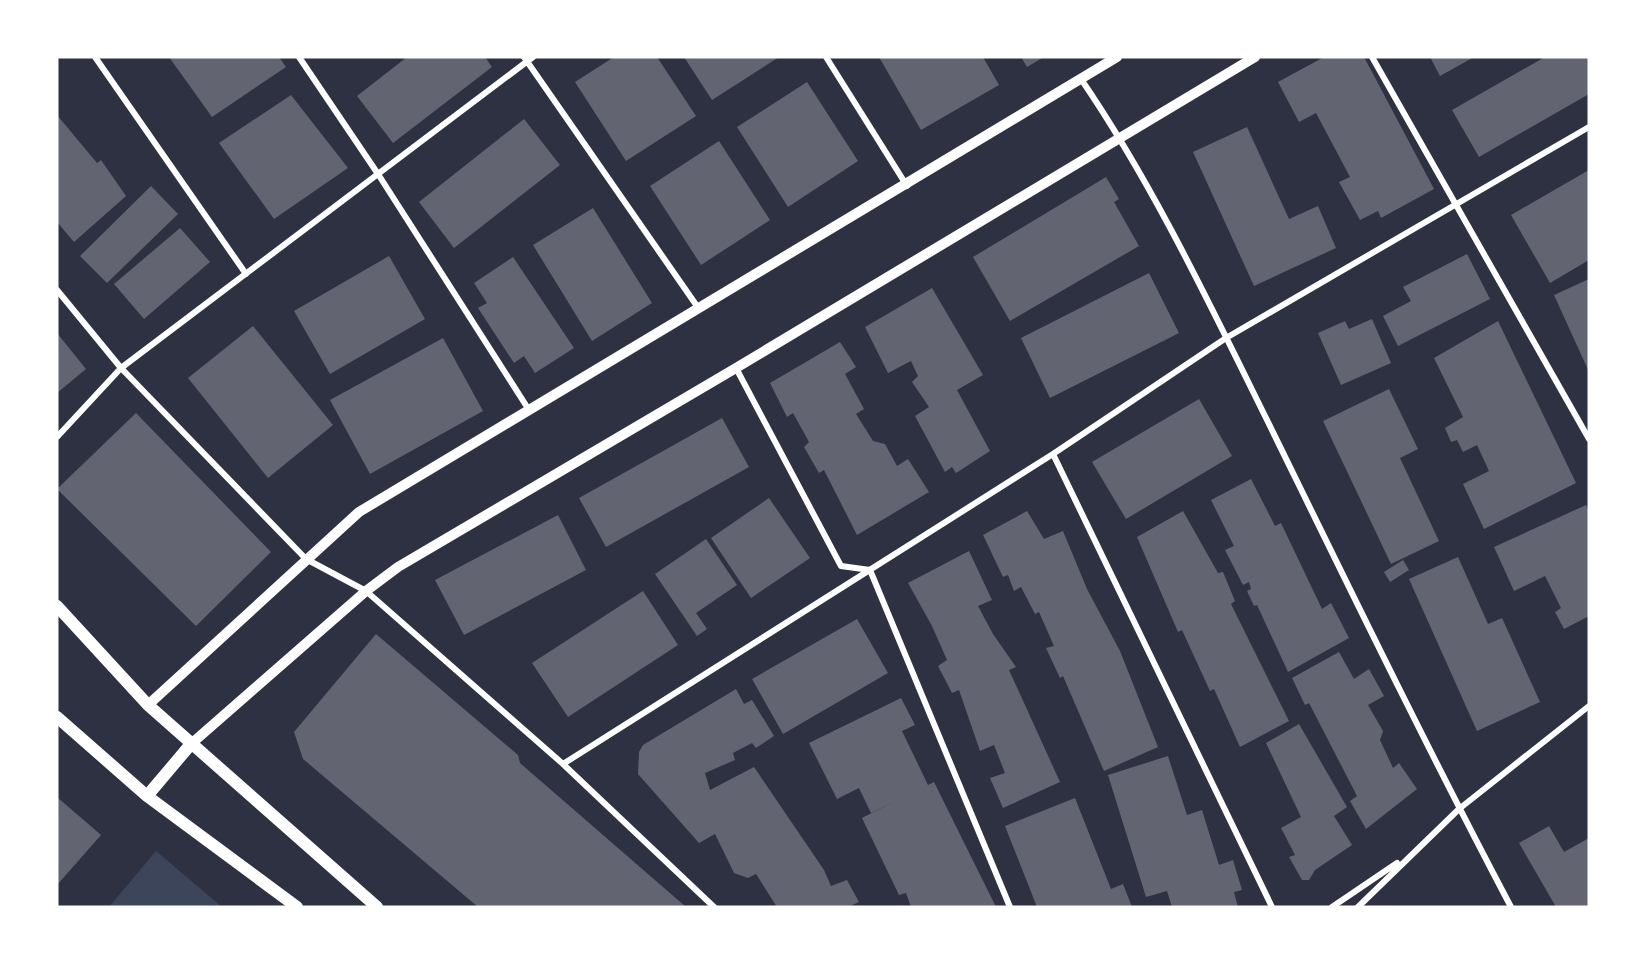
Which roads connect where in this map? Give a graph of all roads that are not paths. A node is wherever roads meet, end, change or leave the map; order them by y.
1 (95, 57) edge
2 (299, 57) edge
3 (826, 57) edge
4 (1117, 57) edge
5 (1255, 57) edge
6 (1372, 57) edge
7 (528, 58) edge
8 (1081, 79) junction
9 (1589, 127) edge
10 (1122, 138) junction
11 (378, 174) junction
12 (907, 186) junction
13 (1458, 203) junction
14 (246, 274) junction
15 (57, 290) edge
16 (700, 309) junction
17 (1226, 338) junction
18 (121, 368) junction
19 (736, 369) junction
20 (529, 411) junction
21 (57, 437) edge
22 (1589, 439) edge
23 (1053, 454) junction
24 (306, 559) junction
25 (870, 570) junction
26 (366, 591) junction
27 (57, 606) edge
28 (148, 705) junction
29 (1589, 706) edge
30 (57, 717) edge
31 (191, 744) junction
32 (562, 764) junction
33 (147, 796) junction
34 (1459, 809) junction
35 (1410, 854) junction
36 (297, 907) edge
37 (377, 907) edge
38 (714, 907) edge
39 (1010, 907) edge
40 (1272, 907) edge
41 (1332, 907) edge
42 (1358, 907) edge
43 (1510, 907) edge

1 - 14 street
2 - 11 street
3 - 12 street
4 - 8 street
5 - 10 street
6 - 13 street
7 - 11 street
7 - 16 street
8 - 10 street
8 - 12 street
9 - 13 street
10 - 17 street
10 - 19 street
11 - 14 street
11 - 20 street
12 - 16 street
13 - 17 street
13 - 22 street
14 - 18 street
15 - 18 street
16 - 20 street
17 - 23 street
17 - 34 street
18 - 21 street
18 - 24 street
19 - 25 street
19 - 26 street
20 - 24 street
23 - 25 street
23 - 40 street
24 - 26 street
24 - 28 street
25 - 32 street
25 - 39 street
26 - 31 street
26 - 32 street
27 - 28 main road
28 - 31 main road
29 - 34 street
30 - 33 main road
31 - 33 main road
31 - 37 main road
32 - 38 street
33 - 36 main road
34 - 35 street
34 - 43 street
35 - 41 street
35 - 42 street

